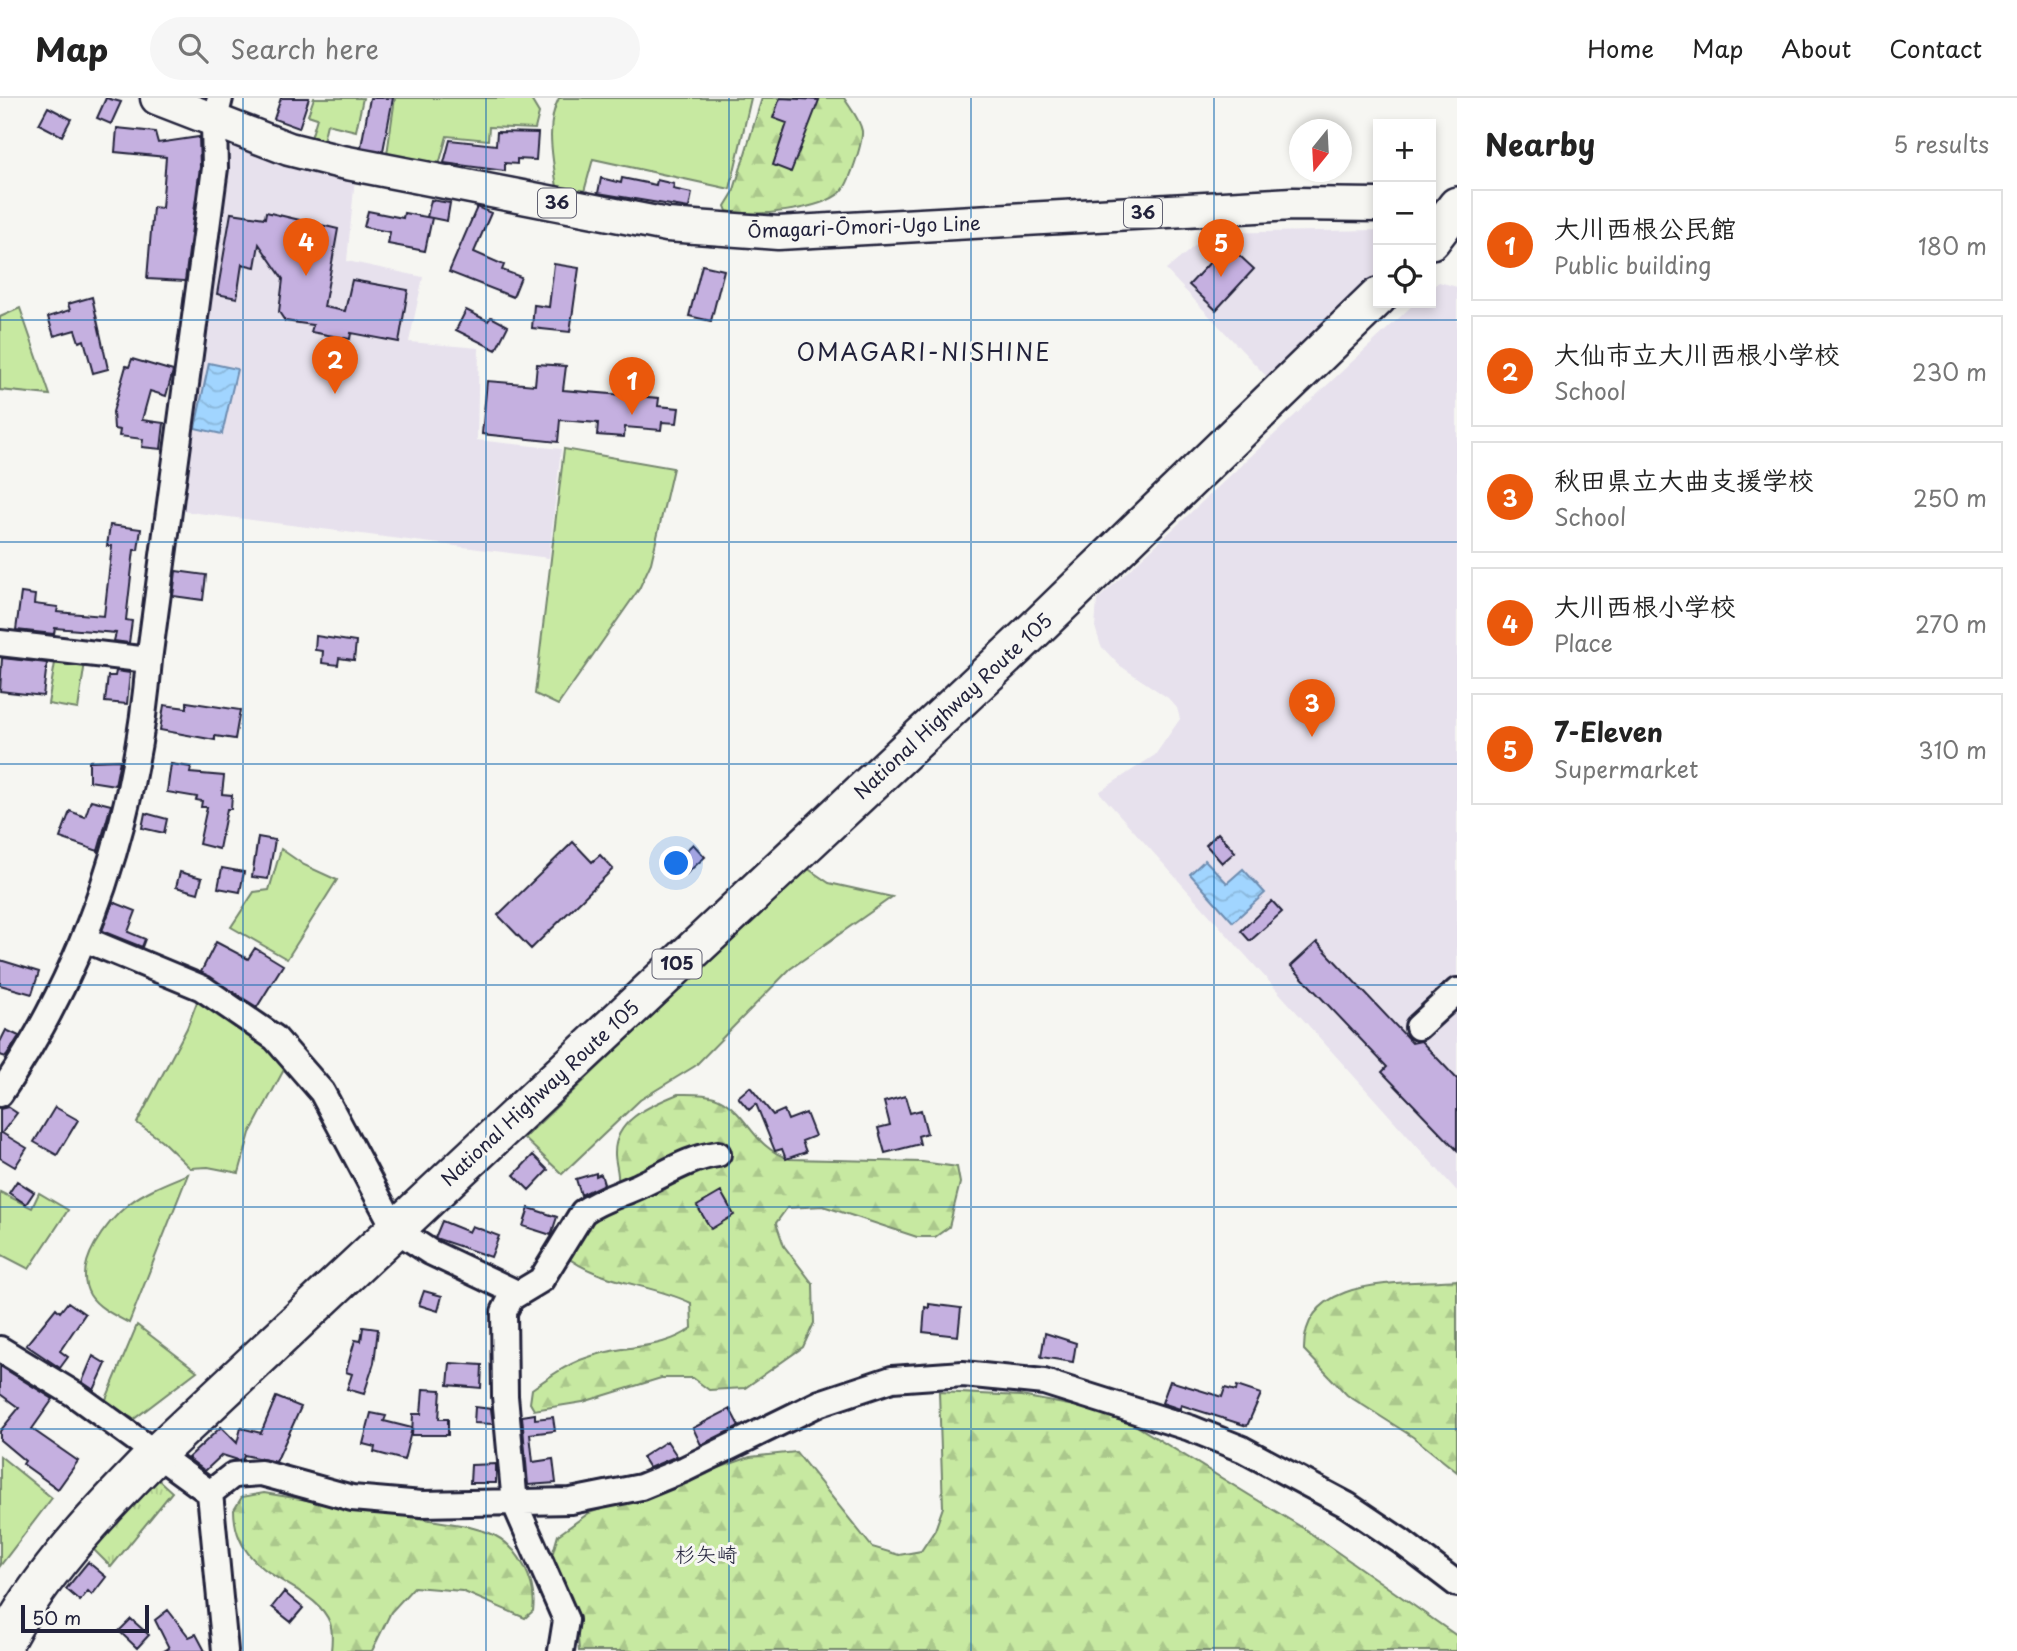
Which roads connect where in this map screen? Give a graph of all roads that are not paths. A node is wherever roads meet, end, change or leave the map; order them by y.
1 (157, 98) edge
2 (217, 110) edge
3 (1373, 205) edge
4 (1447, 208) edge
5 (1436, 230) edge
6 (1373, 302) edge
7 (0, 643) edge
8 (149, 660) junction
9 (84, 939) junction
10 (1457, 991) edge
11 (1418, 1027) dead end
12 (0, 1094) edge
13 (718, 1154) dead end
14 (395, 1229) junction
15 (517, 1293) junction
16 (0, 1349) edge
17 (155, 1455) junction
18 (210, 1493) junction
19 (515, 1504) junction
20 (1457, 1584) edge
21 (0, 1651) edge
22 (225, 1651) edge
23 (561, 1651) edge

1 - 2 main road, Ōmagari-Ōmori-Ugo Line / 36
2 - 3 main road, Ōmagari-Ōmori-Ugo Line / 36
2 - 8 street
4 - 5 highway
6 - 14 highway, National Highway Route 105 / 105
7 - 8 street
8 - 9 street
9 - 12 street
9 - 14 street
10 - 11 street
13 - 15 street
14 - 15 street
14 - 17 highway, National Highway Route 105 / 105
15 - 19 street
16 - 17 street
17 - 18 street
17 - 21 highway, National Highway Route 105 / 105
18 - 19 street
18 - 22 street
19 - 20 street
19 - 23 street

